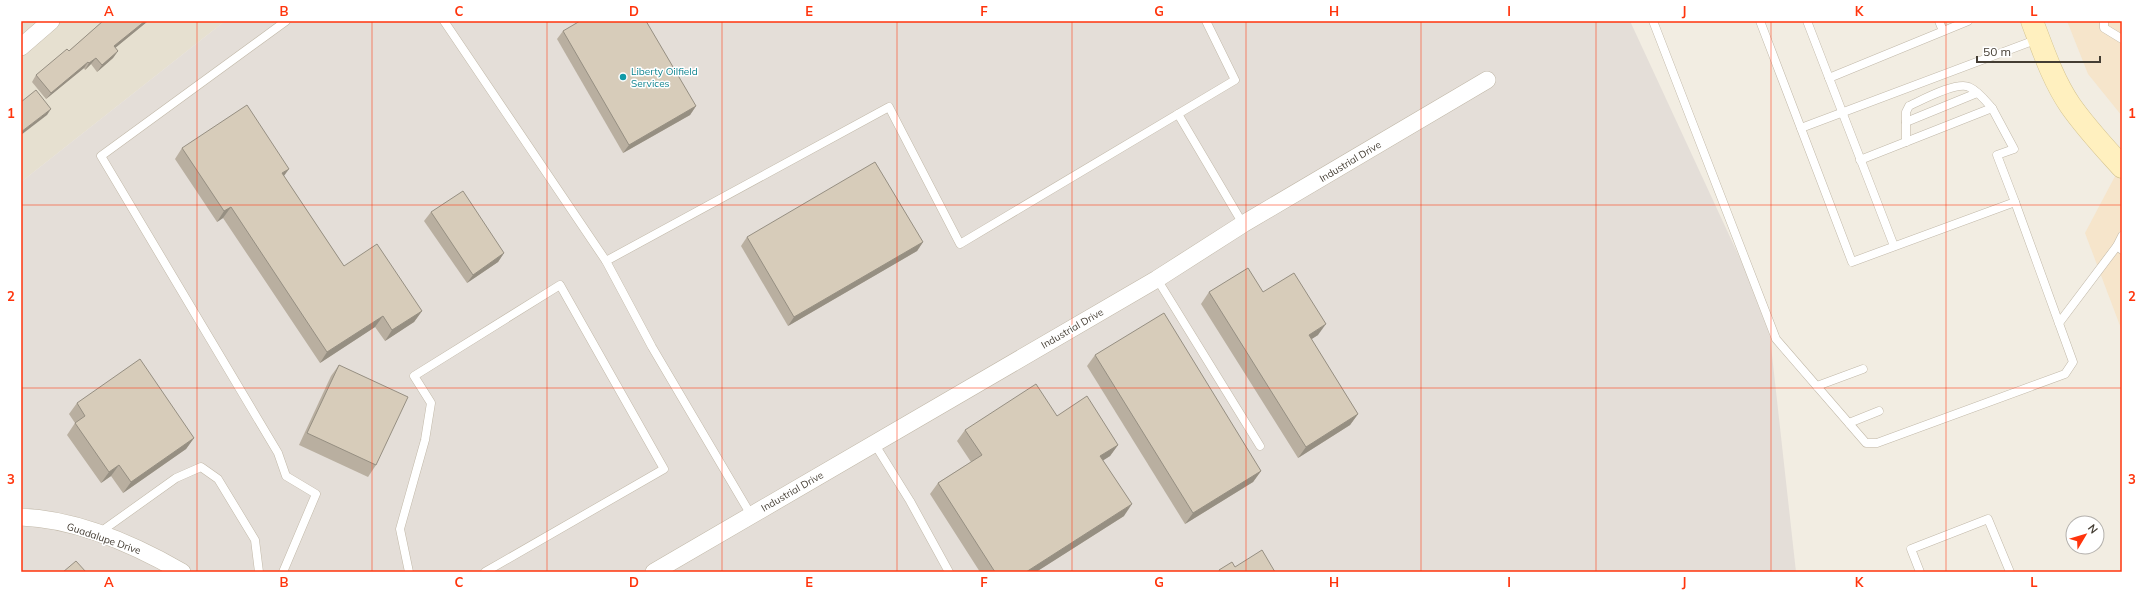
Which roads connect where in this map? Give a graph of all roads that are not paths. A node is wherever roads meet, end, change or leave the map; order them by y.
1 (52, 21) edge
2 (286, 21) edge
3 (444, 21) edge
4 (1206, 21) edge
5 (1653, 21) edge
6 (1760, 21) edge
7 (1807, 21) edge
8 (1939, 21) edge
9 (1968, 21) edge
10 (2104, 21) edge
11 (2036, 30) edge
12 (1943, 31) junction
13 (2122, 39) edge
14 (21, 47) edge
15 (1829, 78) junction
16 (1488, 80) dead end
17 (1977, 93) junction
18 (1992, 108) junction
19 (1842, 111) junction
20 (1178, 114) junction
21 (1906, 122) junction
22 (1801, 128) junction
23 (1906, 142) junction
24 (1860, 160) junction
25 (2122, 167) edge
26 (2015, 202) junction
27 (1242, 224) junction
28 (2122, 236) edge
29 (1894, 246) junction
30 (2119, 248) edge
31 (606, 261) junction
32 (1157, 279) junction
33 (2059, 324) junction
34 (1863, 369) dead end
35 (1817, 386) junction
36 (1878, 412) dead end
37 (1849, 423) junction
38 (874, 443) junction
39 (1260, 446) dead end
40 (751, 515) junction
41 (21, 517) edge
42 (98, 534) junction
43 (182, 572) edge
44 (259, 572) edge
45 (283, 572) edge
46 (409, 572) edge
47 (485, 572) edge
48 (654, 572) edge
49 (949, 572) edge
50 (1920, 572) edge
51 (2010, 572) edge

1 - 14 street
2 - 45 lane
3 - 31 lane
4 - 20 lane
5 - 35 lane
6 - 22 lane
7 - 15 lane
8 - 12 lane
9 - 12 lane
10 - 13 lane
11 - 19 lane
11 - 25 main road
12 - 15 lane
15 - 19 lane
16 - 27 street, Industrial Drive
17 - 18 lane
17 - 21 lane
17 - 21 lane
18 - 23 lane
18 - 26 lane
19 - 22 lane
19 - 24 lane
20 - 27 lane
20 - 31 lane
21 - 23 lane
22 - 29 lane
23 - 24 lane
24 - 29 lane
26 - 29 lane
26 - 33 lane
27 - 32 street, Industrial Drive
28 - 30 lane
30 - 33 lane
31 - 40 lane
32 - 38 street, Industrial Drive
32 - 39 lane
33 - 37 lane
34 - 35 lane
35 - 37 lane
36 - 37 lane
38 - 40 street, Industrial Drive
38 - 49 lane
40 - 48 street, Industrial Drive
41 - 42 street, Guadalupe Drive
42 - 43 street, Guadalupe Drive
42 - 44 lane
46 - 47 lane
50 - 51 lane

